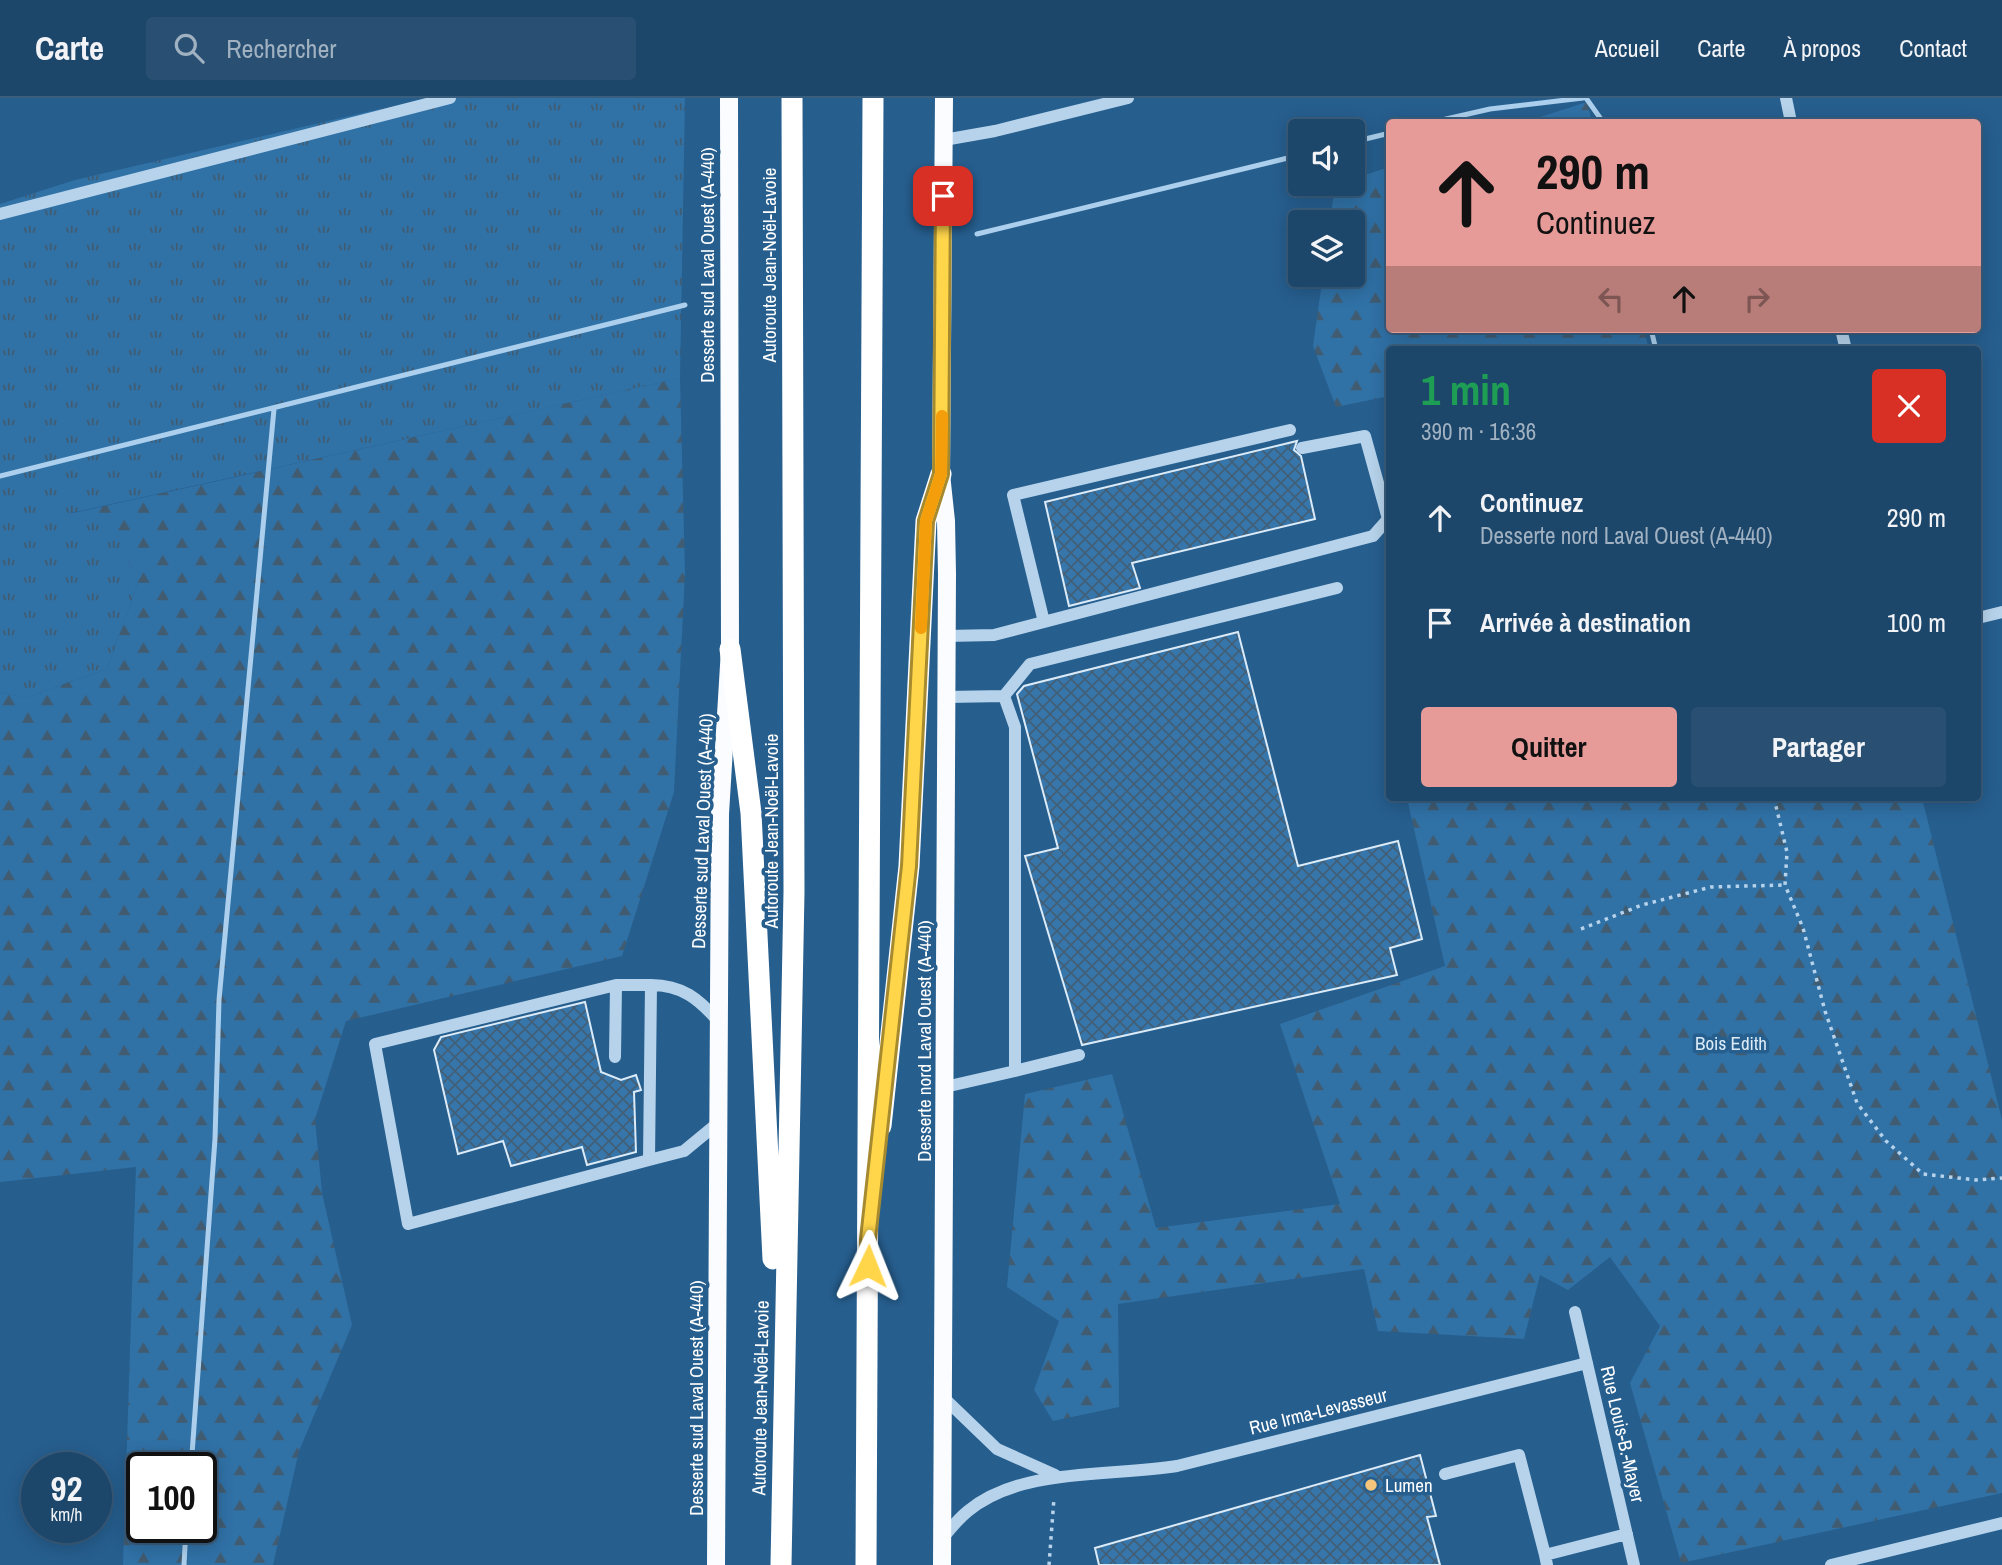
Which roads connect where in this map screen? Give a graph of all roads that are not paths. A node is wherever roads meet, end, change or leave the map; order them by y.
1 (450, 98) edge
2 (729, 98) edge
3 (792, 98) edge
4 (873, 98) edge
5 (944, 98) edge
6 (1128, 98) edge
7 (1786, 98) edge
8 (1790, 119) edge
9 (944, 140) junction
10 (0, 214) edge
11 (1290, 430) dead end
12 (1302, 448) dead end
13 (941, 474) junction
14 (1386, 512) edge
15 (1386, 521) edge
16 (1338, 588) dead end
17 (2002, 612) edge
18 (1981, 617) edge
19 (1044, 622) junction
20 (947, 636) junction
21 (730, 649) junction
22 (1004, 696) junction
23 (947, 697) junction
24 (616, 985) junction
25 (651, 985) junction
26 (718, 1021) junction
27 (1079, 1055) dead end
28 (615, 1057) dead end
29 (1016, 1071) junction
30 (945, 1087) junction
31 (718, 1123) junction
32 (649, 1160) junction
33 (868, 1239) junction
34 (1575, 1312) dead end
35 (1587, 1363) junction
36 (944, 1398) junction
37 (781, 1433) junction
38 (1445, 1474) dead end
39 (1056, 1476) junction
40 (2002, 1523) edge
41 (1627, 1534) junction
42 (942, 1539) junction
43 (1546, 1560) edge
44 (716, 1565) edge
45 (781, 1565) edge
46 (866, 1565) edge
47 (942, 1565) edge
48 (1634, 1565) edge
49 (1832, 1565) edge

1 - 10 street
2 - 21 main road, Desserte sud Laval Ouest (A-440)
3 - 37 highway, Autoroute Jean-Noël-Lavoie
4 - 33 highway
5 - 9 main road, Desserte nord Laval Ouest (A-440)
6 - 9 street
7 - 8 street
9 - 13 main road, Desserte nord Laval Ouest (A-440)
11 - 19 street
12 - 14 street
13 - 20 main road, Desserte nord Laval Ouest (A-440)
13 - 33 highway
15 - 19 street
16 - 22 street
17 - 18 street
19 - 20 street
20 - 23 main road, Desserte nord Laval Ouest (A-440)
21 - 26 main road, Desserte sud Laval Ouest (A-440)
21 - 37 highway
22 - 23 street
22 - 29 street
23 - 30 main road, Desserte nord Laval Ouest (A-440)
24 - 25 street
24 - 28 street
24 - 32 street
25 - 26 street
25 - 32 street
26 - 31 main road, Desserte sud Laval Ouest (A-440)
27 - 29 street
29 - 30 street
30 - 36 main road, Desserte nord Laval Ouest (A-440)
31 - 32 street
31 - 44 main road, Desserte sud Laval Ouest (A-440)
33 - 46 highway
34 - 35 street, Rue Louis-B.-Mayer
35 - 39 street, Rue Irma-Levasseur
35 - 41 street, Rue Louis-B.-Mayer
36 - 39 street, Rue Irma-Levasseur
36 - 42 main road, Desserte nord Laval Ouest (A-440)
37 - 45 highway, Autoroute Jean-Noël-Lavoie
38 - 43 street
39 - 42 street, Rue Irma-Levasseur
40 - 49 street
41 - 43 street
41 - 48 street, Rue Louis-B.-Mayer
42 - 47 main road, Desserte nord Laval Ouest (A-440)

